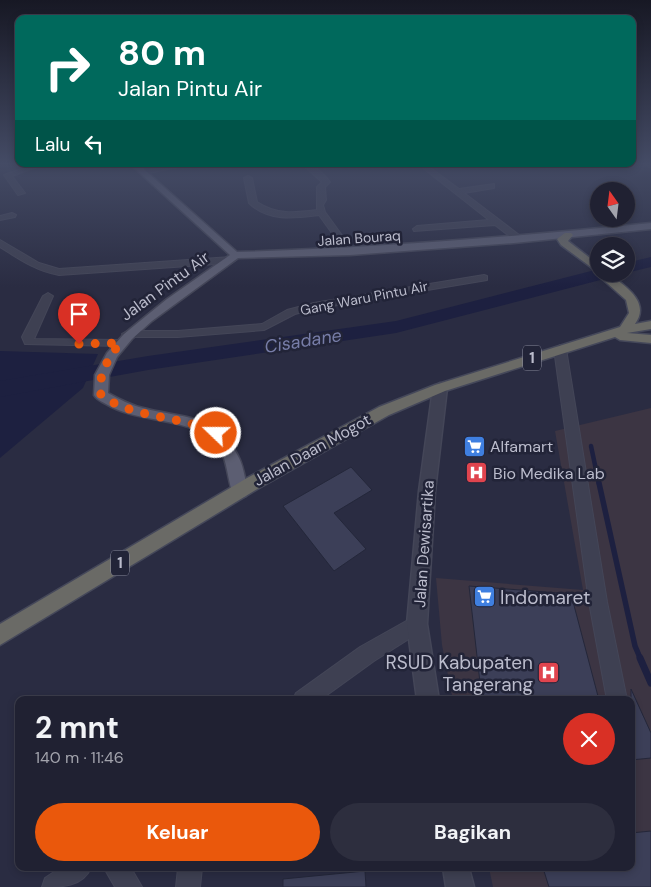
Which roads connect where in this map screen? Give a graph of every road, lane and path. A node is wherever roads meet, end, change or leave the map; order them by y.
1 (177, 204) edge
2 (255, 204) edge
3 (319, 204) edge
4 (474, 204) edge
5 (321, 212) junction
6 (12, 215) dead end
7 (0, 218) edge
8 (498, 222) junction
9 (651, 226) edge
10 (417, 229) dead end
11 (572, 234) junction
12 (520, 240) junction
13 (0, 243) edge
14 (350, 252) junction
15 (233, 258) junction
16 (590, 263) edge
17 (484, 278) dead end
18 (613, 282) edge
19 (627, 293) junction
20 (48, 296) dead end
21 (646, 301) dead end
22 (651, 325) edge
23 (624, 330) junction
24 (603, 336) junction
25 (651, 339) edge
26 (121, 342) junction
27 (560, 349) junction
28 (440, 388) junction
29 (240, 491) junction
30 (417, 624) junction
31 (0, 635) edge
32 (309, 696) edge
33 (427, 696) edge
34 (617, 696) edge
35 (75, 871) edge
36 (118, 871) edge
37 (190, 871) edge
38 (457, 871) edge
39 (54, 887) edge
40 (130, 887) edge
41 (188, 887) edge
42 (460, 887) edge

1 - 15 main road
2 - 5 street
3 - 5 street
4 - 8 street
5 - 14 street
6 - 7 street
8 - 10 street
8 - 12 street
9 - 11 main road, Jalan Bouraq
11 - 12 main road, Jalan Bouraq
11 - 16 highway
12 - 14 main road, Jalan Bouraq
13 - 15 street
14 - 15 main road, Jalan Bouraq
15 - 26 main road, Jalan Pintu Air
17 - 26 street, Gang Waru Pintu Air
18 - 19 highway
19 - 21 highway
19 - 23 highway
20 - 26 street, Gang Waru Pintu Air
22 - 23 highway, Jalan Daan Mogot / 1
23 - 24 highway, Jalan Daan Mogot / 1
24 - 25 highway
24 - 27 highway, Jalan Daan Mogot / 1
26 - 29 main road, Jalan Pintu Air
27 - 28 highway, Jalan Daan Mogot / 1
27 - 34 street
28 - 29 highway, Jalan Daan Mogot / 1
28 - 30 street, Jalan Dewisartika
29 - 31 highway, Jalan Daan Mogot / 1
30 - 32 street
30 - 33 street, Jalan Dewisartika
35 - 39 street
36 - 40 street
37 - 41 street
38 - 42 street

